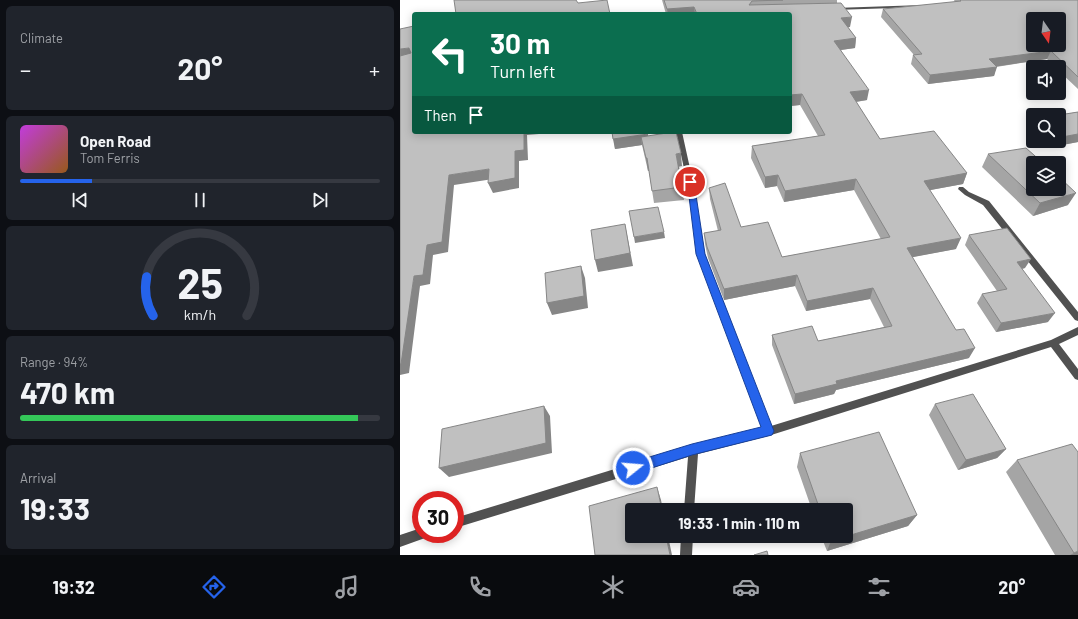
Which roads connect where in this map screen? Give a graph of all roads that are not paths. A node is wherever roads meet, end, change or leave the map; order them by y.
1 (932, 5) edge
2 (830, 9) edge
3 (679, 134) edge
4 (961, 189) dead end
5 (1078, 318) edge
6 (1078, 330) edge
7 (1052, 342) junction
8 (1078, 376) edge
9 (768, 431) junction
10 (692, 450) junction
11 (689, 503) edge
12 (464, 521) edge
13 (412, 537) edge
14 (400, 541) edge
15 (687, 543) edge
16 (686, 555) edge

1 - 2 street
3 - 9 street
4 - 5 street
6 - 7 street
7 - 8 street
7 - 9 street
9 - 10 street
10 - 11 street
10 - 12 street
13 - 14 street
15 - 16 street

